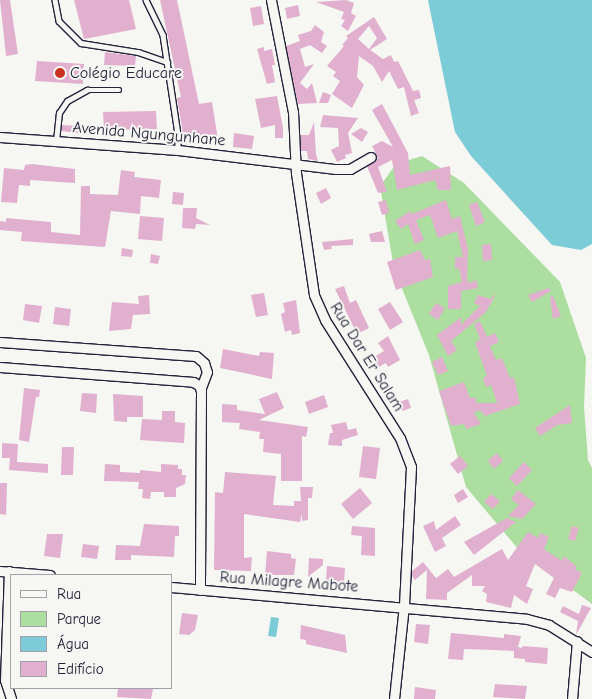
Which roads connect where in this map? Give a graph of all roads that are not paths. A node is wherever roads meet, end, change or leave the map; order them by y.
1 (55, 0) edge
2 (146, 0) edge
3 (271, 0) edge
4 (167, 62) junction
5 (119, 90) dead end
6 (0, 137) edge
7 (56, 141) junction
8 (178, 150) junction
9 (371, 157) dead end
10 (296, 163) junction
11 (0, 342) edge
12 (0, 367) edge
13 (200, 388) junction
14 (5, 571) edge
15 (39, 574) edge
16 (172, 587) edge
17 (200, 590) junction
18 (404, 605) junction
19 (577, 641) junction
20 (592, 652) edge
21 (11, 699) edge
22 (394, 699) edge
23 (572, 699) edge

1 - 4 lane
2 - 4 lane
3 - 10 street, Rua Dar Er Salam
4 - 8 lane
5 - 7 lane
6 - 7 street, Avenida Ngungunhane
7 - 8 street, Avenida Ngungunhane
8 - 10 street, Avenida Ngungunhane
9 - 10 street, Avenida Ngungunhane
10 - 18 street, Rua Dar Er Salam
11 - 13 street
12 - 13 street
13 - 17 street
14 - 15 street
14 - 21 street
16 - 17 street, Rua Milagre Mabote
17 - 18 street, Rua Milagre Mabote
18 - 19 street, Rua Milagre Mabote
18 - 22 street, Rua Dar Er Salam
19 - 20 street, Rua Milagre Mabote
19 - 23 street

